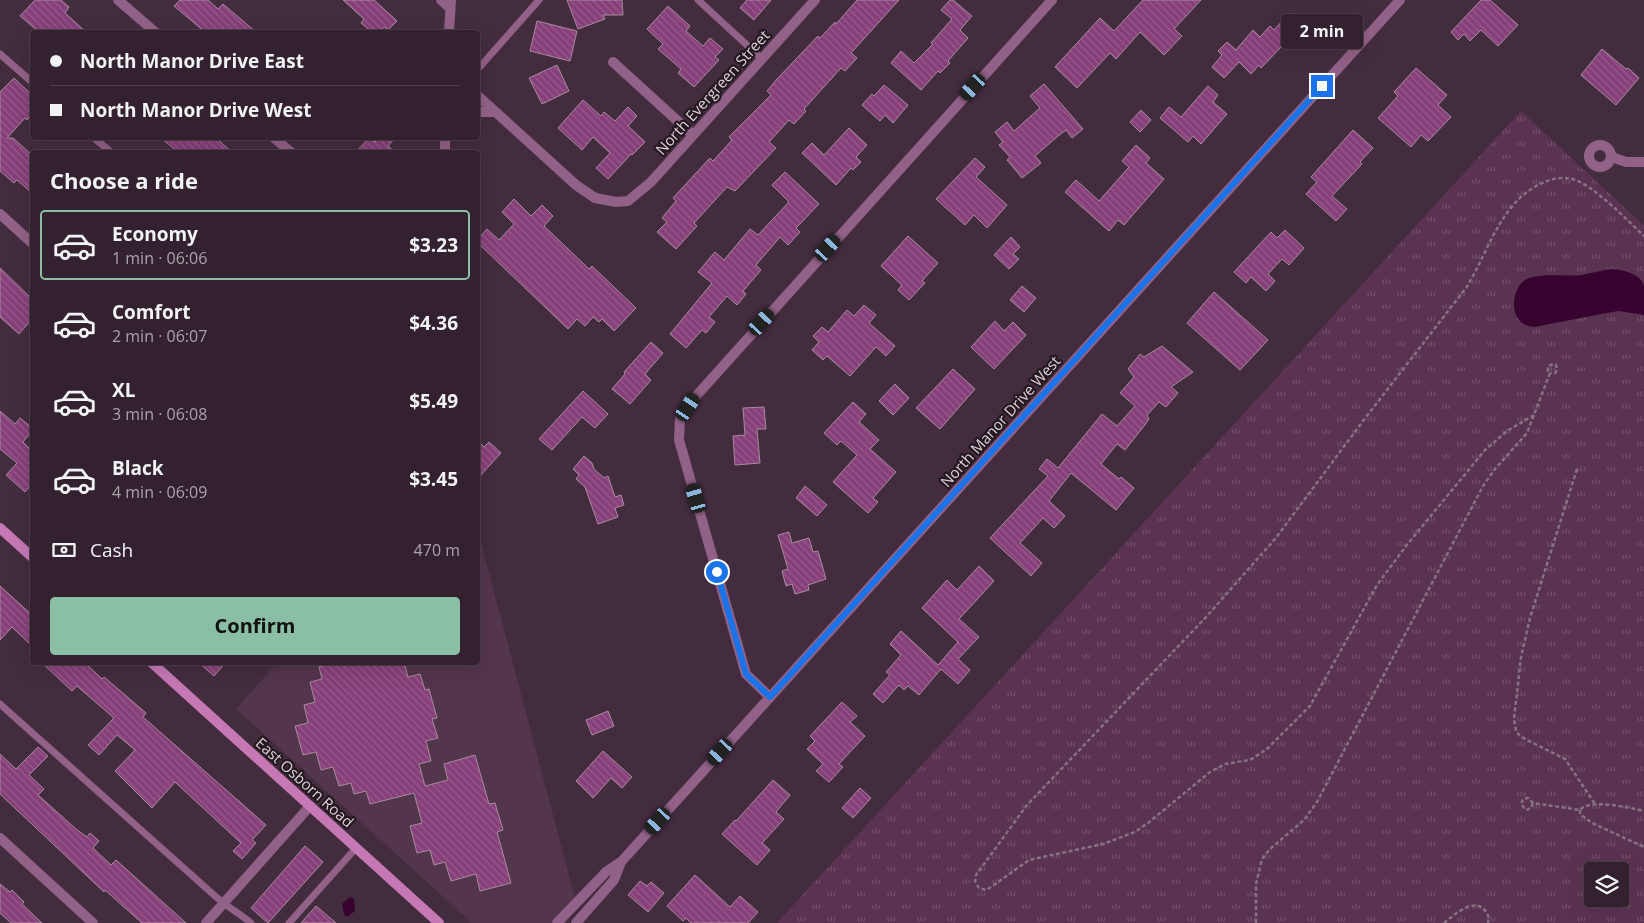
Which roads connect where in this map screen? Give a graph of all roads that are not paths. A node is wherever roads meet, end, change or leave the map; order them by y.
1 (118, 0) edge
2 (441, 0) edge
3 (539, 0) edge
4 (698, 0) edge
5 (816, 0) edge
6 (1052, 0) edge
7 (1400, 0) edge
8 (451, 4) edge
9 (152, 30) edge
10 (449, 30) edge
11 (0, 54) edge
12 (762, 59) junction
13 (613, 62) dead end
14 (480, 67) edge
15 (30, 80) edge
16 (480, 98) edge
17 (480, 112) edge
18 (495, 112) junction
19 (693, 135) junction
20 (96, 140) edge
21 (276, 140) edge
22 (109, 150) edge
23 (289, 150) edge
24 (1612, 157) dead end
25 (1644, 162) edge
26 (0, 214) edge
27 (30, 241) edge
28 (0, 528) edge
29 (30, 555) edge
30 (154, 665) edge
31 (770, 697) junction
32 (0, 704) edge
33 (310, 806) junction
34 (0, 838) edge
35 (356, 848) junction
36 (621, 862) junction
37 (224, 904) junction
38 (560, 922) edge
39 (93, 923) edge
40 (206, 923) edge
41 (251, 923) edge
42 (289, 923) edge
43 (439, 923) edge
44 (576, 923) edge

1 - 9 street
2 - 8 street
3 - 14 lane
4 - 12 lane
5 - 12 street, North Evergreen Street
6 - 31 street
7 - 31 street, North Manor Drive West
8 - 10 street
11 - 15 lane
12 - 19 street, North Evergreen Street
13 - 19 street
16 - 18 street
17 - 18 street
18 - 19 street, North Evergreen Street
20 - 22 lane
21 - 23 street
24 - 25 street
26 - 27 street
28 - 29 main road
30 - 33 main road, East Osborn Road
31 - 36 street, North Manor Drive West
32 - 37 lane
33 - 35 main road, East Osborn Road
33 - 37 street
34 - 39 street
35 - 42 lane
35 - 43 main road, East Osborn Road
36 - 38 street, North Manor Drive West
36 - 44 street, North Manor Drive West
37 - 40 street
37 - 41 lane

